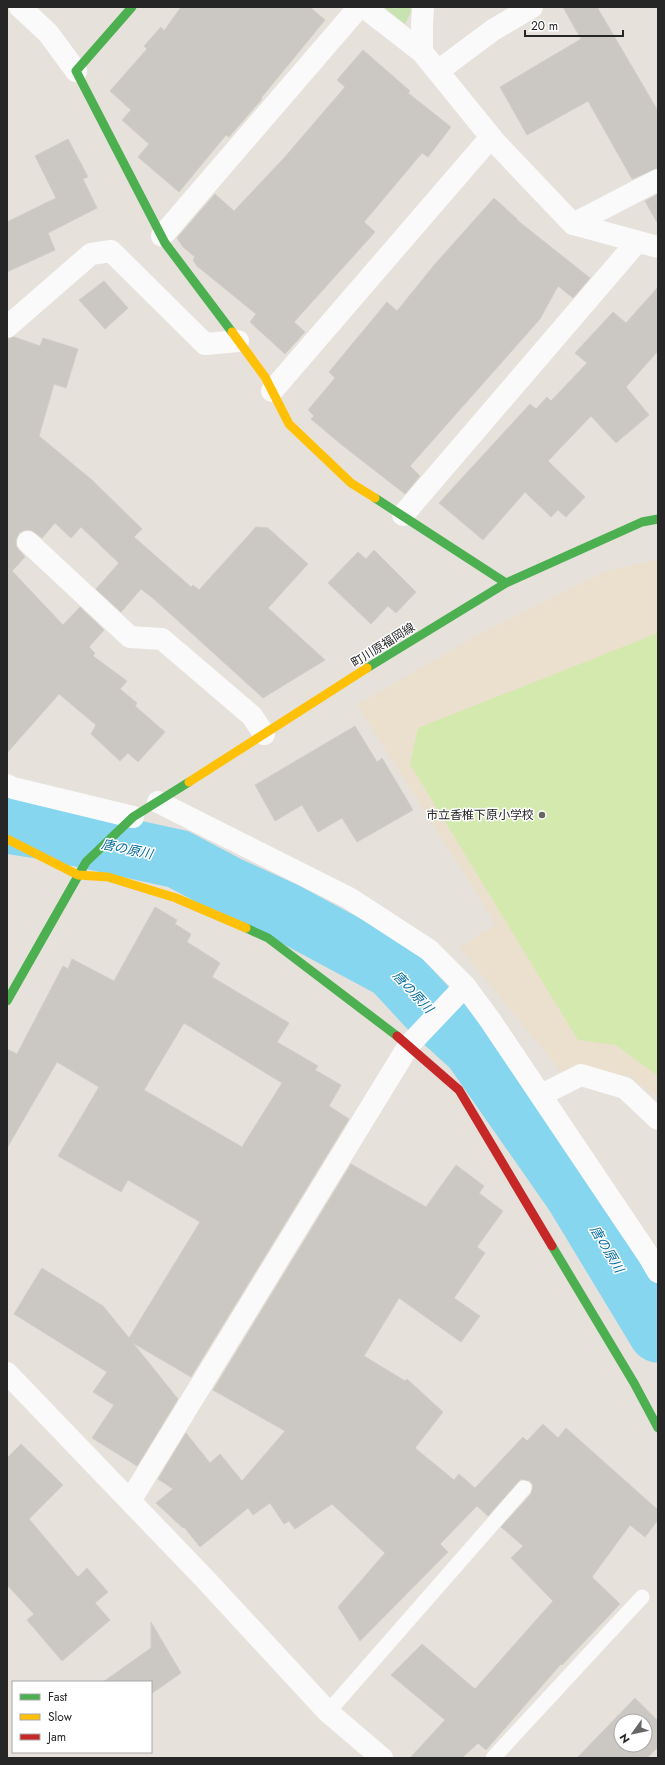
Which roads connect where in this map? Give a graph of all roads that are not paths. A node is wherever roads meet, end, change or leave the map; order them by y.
1 (20, 7) edge
2 (132, 7) edge
3 (359, 7) edge
4 (364, 7) edge
5 (423, 7) edge
6 (532, 7) edge
7 (422, 52) junction
8 (76, 71) junction
9 (438, 71) junction
10 (491, 137) junction
11 (658, 180) edge
12 (574, 224) junction
13 (162, 236) junction
14 (637, 242) junction
15 (658, 247) edge
16 (7, 327) edge
17 (238, 341) junction
18 (272, 391) junction
19 (403, 515) junction
20 (658, 519) edge
21 (28, 542) dead end
22 (506, 583) junction
23 (264, 734) junction
24 (7, 785) edge
25 (158, 802) junction
26 (132, 817) junction
27 (7, 839) edge
28 (78, 875) junction
29 (465, 986) junction
30 (7, 1001) edge
31 (409, 1045) junction
32 (541, 1095) junction
33 (658, 1119) edge
34 (658, 1272) edge
35 (7, 1373) edge
36 (658, 1428) edge
37 (524, 1488) dead end
38 (130, 1501) junction
39 (642, 1597) dead end
40 (328, 1712) junction
41 (382, 1758) edge
42 (493, 1758) edge

1 - 8 street
2 - 8 street
3 - 13 street
4 - 7 street
5 - 7 street
6 - 9 street
7 - 9 street
8 - 13 street
9 - 10 street
10 - 12 street
10 - 18 street
11 - 12 street
12 - 14 street
13 - 17 street
14 - 15 street
14 - 19 street
16 - 17 street
17 - 18 street
18 - 19 street
19 - 22 street
20 - 22 street, 町川原福岡線
21 - 23 street
22 - 23 street, 町川原福岡線
23 - 25 street, 町川原福岡線
24 - 26 street
25 - 26 street, 町川原福岡線
25 - 29 street
26 - 28 street, 町川原福岡線
27 - 28 street
28 - 30 street, 町川原福岡線
28 - 31 street
29 - 31 street
29 - 32 street
31 - 36 street
31 - 38 street
32 - 33 street
32 - 34 street
35 - 38 street
37 - 40 lane
38 - 40 street
39 - 42 lane
40 - 41 street

